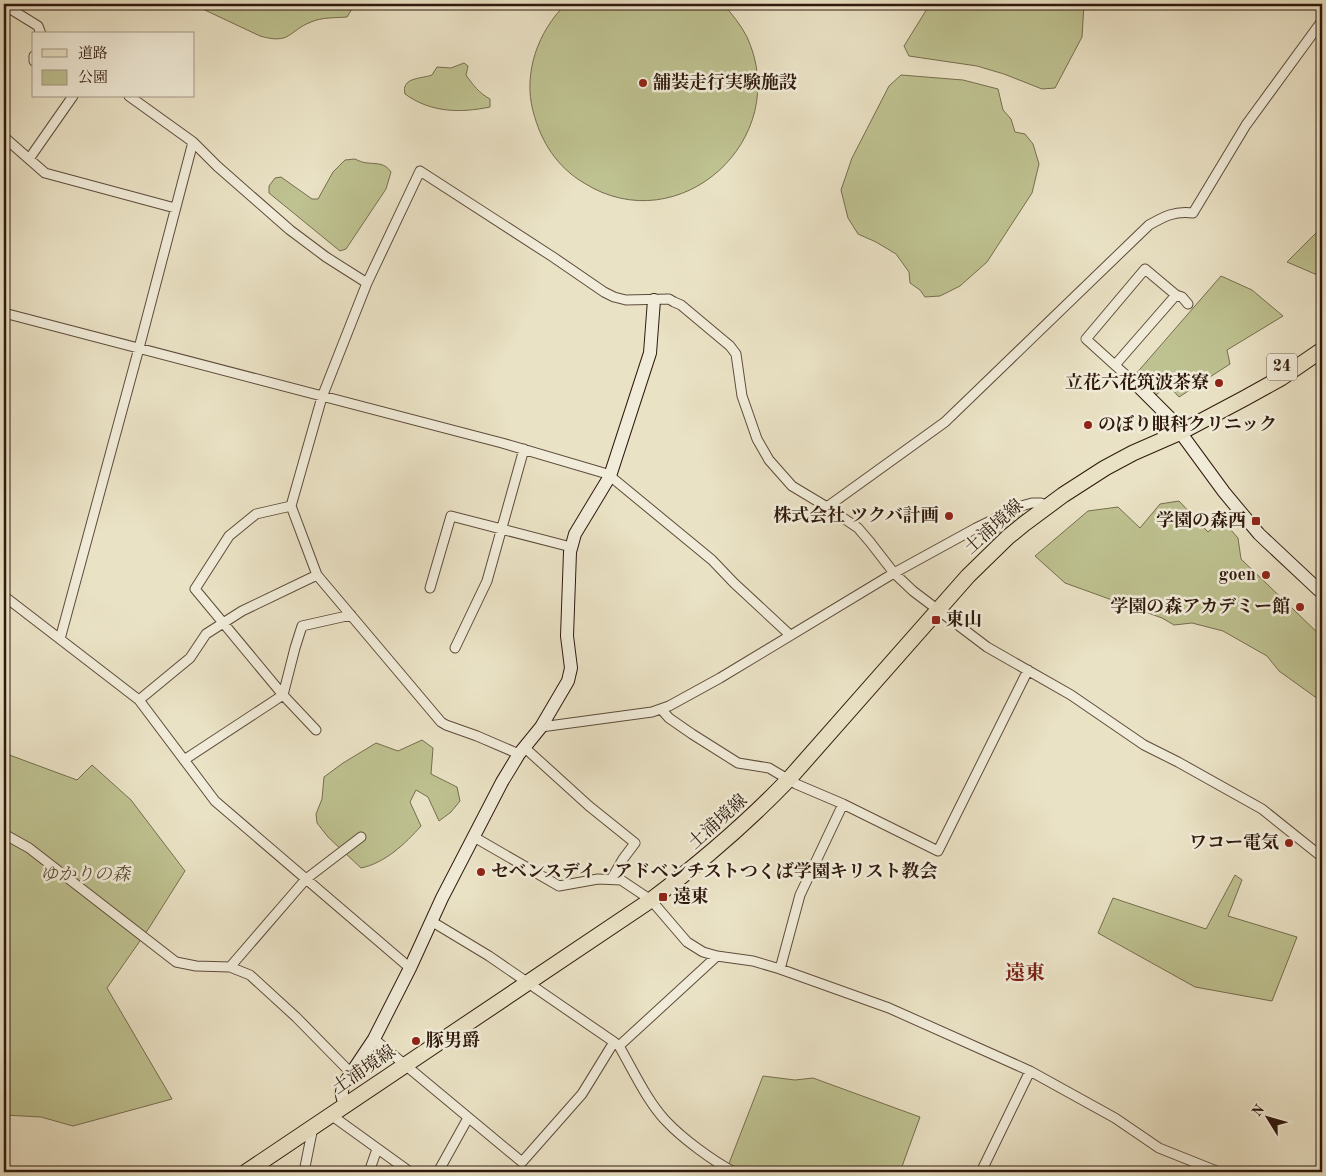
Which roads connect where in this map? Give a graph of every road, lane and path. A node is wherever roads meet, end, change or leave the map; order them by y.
1 (4, 5) edge
2 (1322, 21) edge
3 (40, 32) edge
4 (72, 98) edge
5 (132, 98) edge
6 (4, 137) edge
7 (193, 142) junction
8 (29, 159) junction
9 (175, 208) junction
10 (367, 283) junction
11 (1176, 295) junction
12 (654, 300) junction
13 (1188, 304) dead end
14 (4, 313) edge
15 (1322, 340) edge
16 (139, 348) junction
17 (1322, 350) edge
18 (1115, 365) junction
19 (1139, 387) joint
20 (322, 396) junction
21 (1245, 398) junction
22 (1181, 432) junction
23 (524, 450) junction
24 (610, 476) junction
25 (291, 506) junction
26 (1047, 506) junction
27 (827, 507) junction
28 (502, 529) junction
29 (572, 547) junction
30 (894, 573) junction
31 (317, 575) junction
32 (430, 588) dead end
33 (1322, 593) edge
34 (4, 596) edge
35 (938, 611) junction
36 (351, 615) junction
37 (222, 623) junction
38 (790, 635) junction
39 (60, 639) junction
40 (455, 648) dead end
41 (1028, 670) junction
42 (283, 695) junction
43 (138, 700) junction
44 (661, 709) junction
45 (541, 727) junction
46 (316, 730) dead end
47 (522, 751) junction
48 (184, 760) junction
49 (789, 779) junction
50 (843, 804) junction
51 (4, 834) edge
52 (361, 836) dead end
53 (474, 837) junction
54 (1322, 857) edge
55 (612, 878) junction
56 (306, 879) junction
57 (651, 900) junction
58 (431, 921) junction
59 (717, 956) junction
60 (230, 967) junction
61 (410, 968) junction
62 (780, 969) junction
63 (528, 983) junction
64 (374, 1039) junction
65 (617, 1044) junction
66 (406, 1065) junction
67 (1030, 1071) junction
68 (352, 1073) junction
69 (346, 1106) junction
70 (331, 1115) junction
71 (466, 1120) junction
72 (313, 1126) junction
73 (377, 1149) junction
74 (246, 1172) edge
75 (304, 1172) edge
76 (369, 1172) edge
77 (410, 1172) edge
78 (438, 1172) edge
79 (734, 1172) edge
80 (982, 1172) edge
81 (1220, 1172) edge

1 - 3 street
2 - 27 street
4 - 8 street
5 - 7 street
6 - 8 street
7 - 9 street
7 - 10 street
8 - 9 street
9 - 16 street
10 - 12 street
10 - 20 street
11 - 13 street
11 - 18 street
11 - 18 street
12 - 24 street
12 - 27 street
14 - 16 street
15 - 21 main road, 24
16 - 20 street
16 - 39 street
17 - 21 main road, 24
18 - 19 street
19 - 22 street
20 - 23 street
20 - 25 street
21 - 22 main road, 24
22 - 26 main road, 土浦境線 / 24
22 - 33 street
23 - 24 street
23 - 28 street
24 - 29 street
24 - 38 street
25 - 31 street
25 - 37 street
26 - 30 street
26 - 35 main road, 土浦境線 / 24
27 - 30 street
28 - 29 street
28 - 32 street
28 - 40 street
29 - 45 street
30 - 35 street
30 - 38 street
31 - 36 street
31 - 37 street
34 - 39 street
35 - 41 street
35 - 49 main road, 土浦境線 / 24
36 - 42 street
36 - 47 street
37 - 42 street
37 - 43 street
38 - 44 street
39 - 43 street
41 - 50 street
41 - 54 street
42 - 46 street
42 - 48 street
43 - 48 street
44 - 45 street
44 - 49 street
45 - 47 street
47 - 53 street
47 - 55 street
48 - 56 street
49 - 50 street
49 - 57 main road, 土浦境線 / 24
50 - 62 street
51 - 60 street
52 - 56 street
53 - 55 street
53 - 58 street
55 - 57 street
56 - 60 street
56 - 61 street
57 - 59 street
57 - 63 main road, 土浦境線 / 24
58 - 61 street
58 - 63 street
59 - 62 street
59 - 65 street
60 - 68 street
61 - 64 street
62 - 67 street
63 - 65 street
63 - 66 main road, 土浦境線 / 24
64 - 66 street
64 - 68 street
65 - 71 street
65 - 79 street
66 - 69 main road, 土浦境線 / 24
66 - 71 street
67 - 80 street
67 - 81 street
68 - 69 street
69 - 70 main road, 土浦境線 / 24
70 - 72 main road, 土浦境線 / 24
70 - 73 street
71 - 78 street
72 - 74 main road, 土浦境線 / 24
72 - 75 street
73 - 76 street
73 - 77 street

